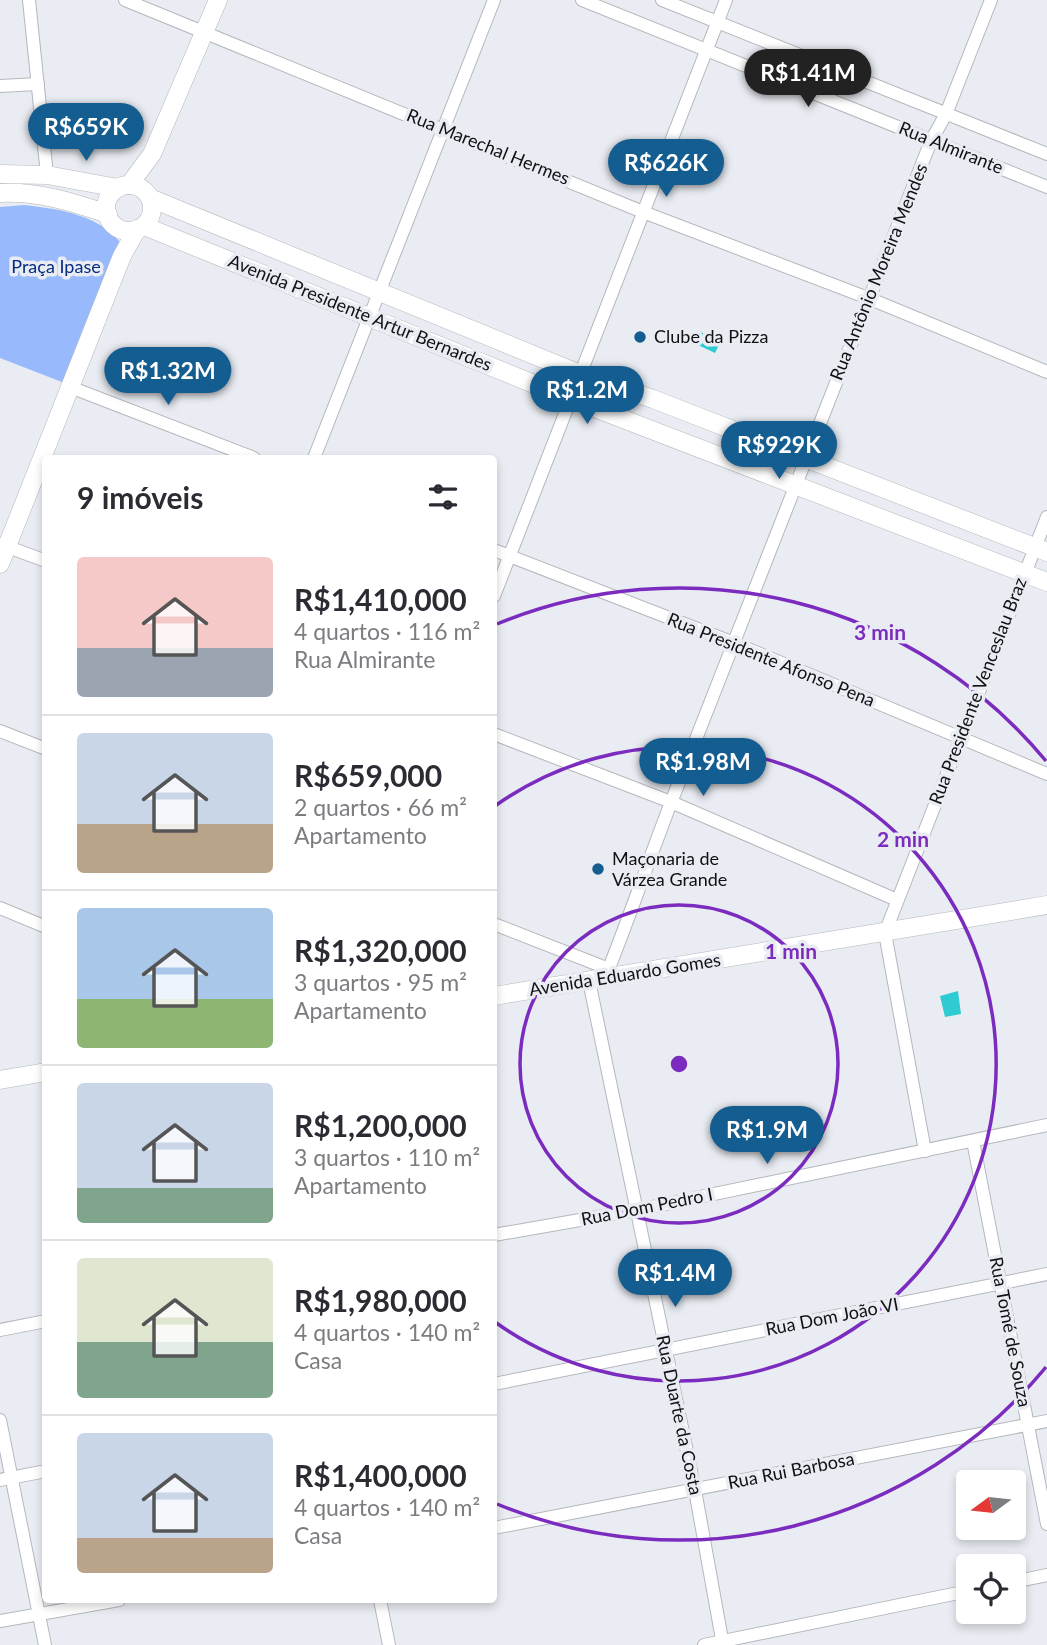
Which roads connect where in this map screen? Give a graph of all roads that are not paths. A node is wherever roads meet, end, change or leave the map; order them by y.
1 (29, 0) edge
2 (125, 0) edge
3 (218, 0) edge
4 (494, 0) edge
5 (582, 0) edge
6 (662, 0) edge
7 (726, 0) edge
8 (991, 0) edge
9 (718, 22) junction
10 (205, 32) junction
11 (708, 51) junction
12 (38, 84) junction
13 (0, 86) edge
14 (946, 114) junction
15 (442, 128) junction
16 (931, 141) junction
17 (152, 154) junction
18 (1047, 154) edge
19 (0, 174) edge
20 (47, 175) junction
21 (124, 186) junction
22 (1047, 187) edge
23 (0, 193) edge
24 (148, 195) junction
25 (643, 212) junction
26 (112, 220) junction
27 (140, 227) junction
28 (122, 256) junction
29 (379, 293) junction
30 (869, 298) junction
31 (368, 317) junction
32 (1047, 372) edge
33 (580, 374) junction
34 (69, 387) junction
35 (571, 399) junction
36 (246, 455) edge
37 (315, 455) edge
38 (806, 458) junction
39 (795, 483) junction
40 (1047, 517) edge
41 (1041, 550) edge
42 (2, 551) edge
43 (497, 551) edge
44 (509, 556) junction
45 (42, 560) edge
46 (1024, 573) junction
47 (1047, 582) edge
48 (497, 588) edge
49 (734, 643) junction
50 (0, 731) edge
51 (497, 735) edge
52 (959, 738) junction
53 (42, 747) edge
54 (1047, 774) edge
55 (671, 802) junction
56 (897, 900) junction
57 (1047, 905) edge
58 (0, 908) edge
59 (497, 924) edge
60 (42, 925) edge
61 (885, 933) junction
62 (601, 976) junction
63 (497, 995) edge
64 (42, 1073) edge
65 (0, 1080) edge
66 (1047, 1125) edge
67 (973, 1141) junction
68 (925, 1151) junction
69 (637, 1210) junction
70 (497, 1234) edge
71 (1047, 1274) edge
72 (1000, 1283) junction
73 (42, 1322) edge
74 (0, 1330) edge
75 (666, 1349) junction
76 (497, 1383) edge
77 (0, 1420) edge
78 (1047, 1421) edge
79 (1028, 1424) junction
80 (42, 1472) edge
81 (6, 1479) edge
82 (695, 1490) junction
83 (1047, 1524) edge
84 (497, 1527) edge
85 (1047, 1575) edge
86 (1026, 1579) edge
87 (956, 1594) edge
88 (103, 1603) edge
89 (381, 1603) edge
90 (39, 1615) junction
91 (0, 1621) edge
92 (723, 1643) edge
93 (45, 1645) edge
94 (389, 1645) edge
95 (704, 1645) edge

1 - 12 street
2 - 10 street, Rua Marechal Hermes
3 - 10 main road
4 - 15 street
5 - 11 street, Rua Almirante
6 - 9 street
7 - 9 street
8 - 14 street, Rua Antônio Moreira Mendes
9 - 11 street
9 - 14 street
10 - 15 street, Rua Marechal Hermes
10 - 17 main road
11 - 16 street, Rua Almirante
11 - 25 street
12 - 13 street
12 - 20 street
14 - 16 street, Rua Antônio Moreira Mendes
14 - 18 street
15 - 25 street, Rua Marechal Hermes
15 - 29 street
16 - 22 street, Rua Almirante
16 - 30 street, Rua Antônio Moreira Mendes
17 - 21 main road
17 - 24 main road
19 - 20 main road
20 - 21 main road
21 - 24 main road
21 - 26 main road
23 - 26 main road
24 - 27 main road
24 - 29 main road, Avenida Presidente Artur Bernardes
25 - 30 street, Rua Marechal Hermes
25 - 33 street
26 - 27 main road
26 - 28 main road
27 - 28 main road
27 - 31 main road, Avenida Presidente Artur Bernardes
28 - 34 main road
29 - 31 street
29 - 33 main road, Avenida Presidente Artur Bernardes
30 - 32 street, Rua Marechal Hermes
30 - 38 street, Rua Antônio Moreira Mendes
31 - 35 main road, Avenida Presidente Artur Bernardes
31 - 37 street
33 - 35 street
33 - 38 main road, Avenida Presidente Artur Bernardes
34 - 36 street
34 - 42 main road
35 - 39 main road, Avenida Presidente Artur Bernardes
35 - 44 street
38 - 39 street, Rua Antônio Moreira Mendes
38 - 41 main road, Avenida Presidente Artur Bernardes
39 - 46 main road, Avenida Presidente Artur Bernardes
39 - 49 street, Rua Antônio Moreira Mendes
40 - 41 street, Rua Presidente Venceslau Braz
41 - 46 street, Rua Presidente Venceslau Braz
42 - 45 street
43 - 44 street, Rua Presidente Afonso Pena
44 - 48 street
44 - 49 street, Rua Presidente Afonso Pena
46 - 47 main road, Avenida Presidente Artur Bernardes
46 - 52 street, Rua Presidente Venceslau Braz
49 - 52 street, Rua Presidente Afonso Pena
49 - 55 street, Rua Antônio Moreira Mendes
50 - 53 street
51 - 55 street
52 - 54 street, Rua Presidente Afonso Pena
52 - 56 street, Rua Presidente Venceslau Braz
55 - 56 street
55 - 62 street, Rua Antônio Moreira Mendes
56 - 61 street, Rua Presidente Venceslau Braz
57 - 61 main road, Avenida Eduardo Gomes
58 - 60 street
59 - 62 street
61 - 62 main road, Avenida Eduardo Gomes
61 - 68 street
62 - 63 main road, Avenida Eduardo Gomes
62 - 69 street, Rua Duarte da Costa
64 - 65 main road
66 - 67 street, Rua Dom Pedro I
67 - 68 street, Rua Dom Pedro I
67 - 72 street, Rua Tomé de Souza
68 - 69 street, Rua Dom Pedro I
69 - 70 street, Rua Dom Pedro I
69 - 75 street, Rua Duarte da Costa
71 - 72 street, Rua Dom João VI
72 - 75 street, Rua Dom João VI
72 - 79 street, Rua Tomé de Souza
73 - 74 street
75 - 76 street, Rua Dom João VI
75 - 82 street, Rua Duarte da Costa
77 - 81 street
78 - 79 street, Rua Rui Barbosa
79 - 82 street, Rua Rui Barbosa
79 - 83 street, Rua Tomé de Souza
80 - 81 street
81 - 90 street
82 - 84 street, Rua Rui Barbosa
82 - 92 street, Rua Duarte da Costa
85 - 86 street
87 - 92 street
88 - 90 street
89 - 94 street
90 - 91 street
90 - 93 street
92 - 95 street

